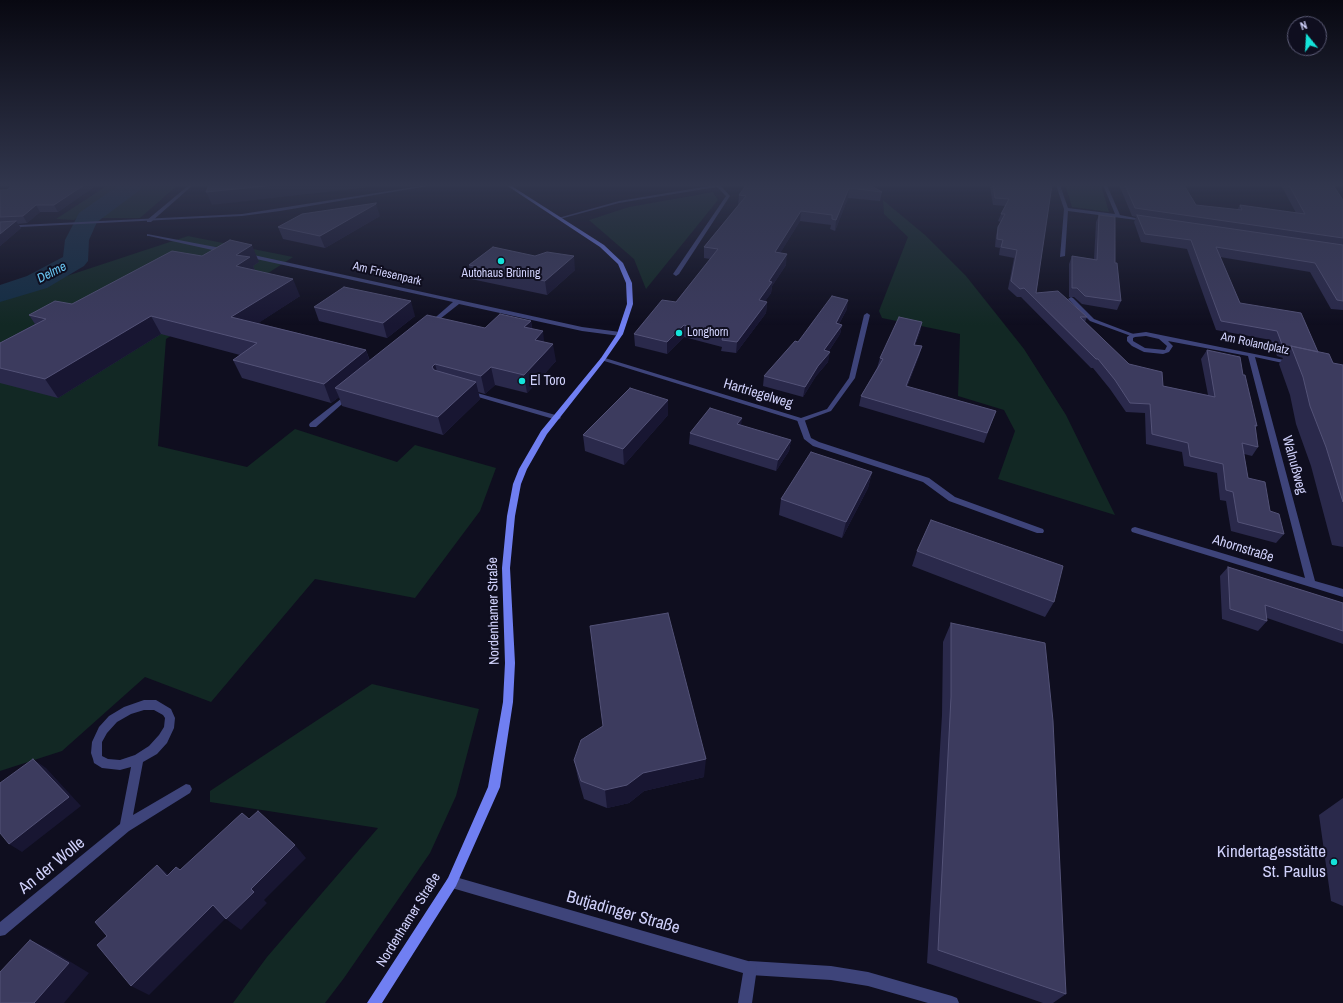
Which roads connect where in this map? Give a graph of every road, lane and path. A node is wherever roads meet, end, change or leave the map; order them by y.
1 (581, 232) edge
2 (704, 232) edge
3 (1064, 232) edge
4 (149, 235) dead end
5 (234, 252) edge
6 (241, 254) edge
7 (1062, 256) dead end
8 (676, 274) dead end
9 (1071, 299) dead end
10 (457, 302) junction
11 (867, 315) dead end
12 (427, 327) edge
13 (620, 334) junction
14 (1133, 334) junction
15 (1161, 338) junction
16 (1251, 354) junction
17 (603, 358) junction
18 (1297, 365) edge
19 (355, 389) edge
20 (464, 391) edge
21 (557, 418) junction
22 (801, 420) junction
23 (313, 425) dead end
24 (1135, 530) dead end
25 (1040, 531) dead end
26 (1311, 583) junction
27 (1343, 593) edge
28 (138, 759) junction
29 (186, 789) dead end
30 (125, 827) junction
31 (452, 882) junction
32 (0, 930) edge
33 (750, 968) junction
34 (374, 1003) edge
35 (745, 1003) edge
36 (952, 1003) edge

1 - 13 street, Nordenhamer Straße
2 - 8 street
3 - 7 street
4 - 5 street
6 - 10 street, Am Friesenpark
9 - 14 street, Am Rolandplatz
10 - 12 street
10 - 13 street, Am Friesenpark
11 - 22 street, Hartriegelweg
13 - 17 street, Nordenhamer Straße
14 - 15 street, Am Rolandplatz
14 - 15 street
15 - 16 street, Am Rolandplatz
16 - 18 street, Am Rolandplatz
16 - 26 street, Walnußweg
17 - 21 street, Nordenhamer Straße
17 - 22 street, Hartriegelweg
19 - 23 street
20 - 21 street
21 - 31 street, Nordenhamer Straße
22 - 25 street
24 - 26 street, Ahornstraße
26 - 27 street, Ahornstraße
28 - 28 street
28 - 30 street
29 - 30 street, An der Wolle
30 - 32 street, An der Wolle
31 - 33 street, Butjadinger Straße
31 - 34 street, Nordenhamer Straße
33 - 35 street
33 - 36 street, Butjadinger Straße

